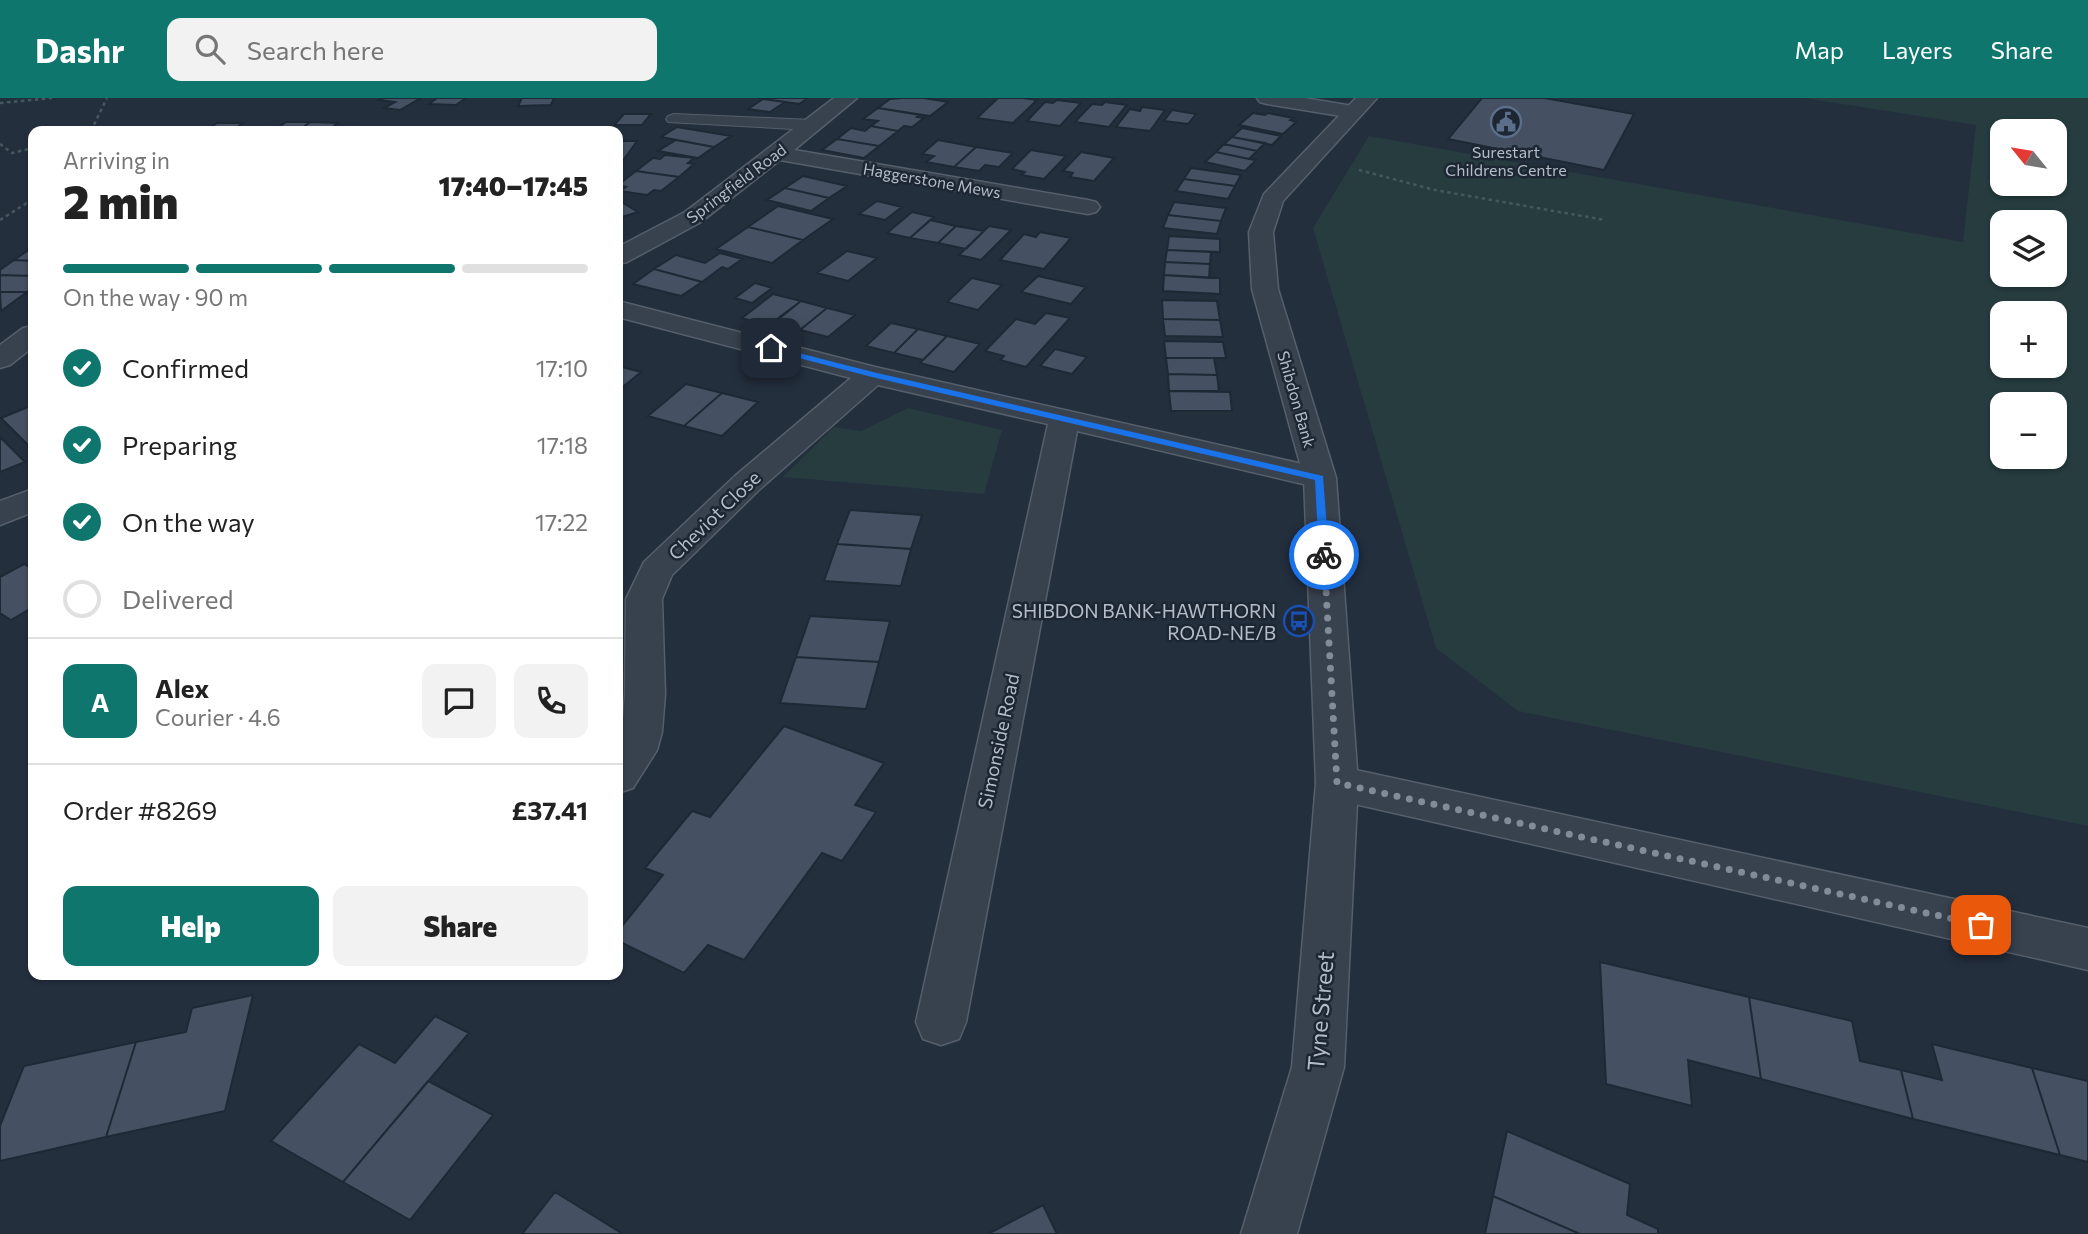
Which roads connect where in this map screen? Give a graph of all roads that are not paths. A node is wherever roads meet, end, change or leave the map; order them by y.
1 (847, 98) edge
2 (1266, 98) edge
3 (1360, 105) edge
4 (674, 119) dead end
5 (812, 125) junction
6 (776, 153) junction
7 (1088, 207) dead end
8 (623, 254) edge
9 (623, 310) edge
10 (28, 338) edge
11 (0, 359) edge
12 (872, 375) junction
13 (1064, 419) junction
14 (1320, 478) junction
15 (28, 501) edge
16 (0, 514) edge
17 (623, 769) edge
18 (1337, 783) junction
19 (2088, 949) edge
20 (941, 1021) dead end
21 (1269, 1234) edge

1 - 5 street, Springfield Road
2 - 3 street
3 - 14 street, Shibdon Bank
4 - 5 lane
5 - 6 street, Springfield Road
6 - 7 street, Haggerstone Mews
6 - 8 street, Springfield Road
9 - 12 street
10 - 11 street
12 - 13 street
12 - 17 street, Cheviot Close
13 - 14 street
13 - 20 street, Simonside Road
14 - 18 street, Shibdon Bank
15 - 16 street
18 - 19 street
18 - 21 street, Tyne Street

